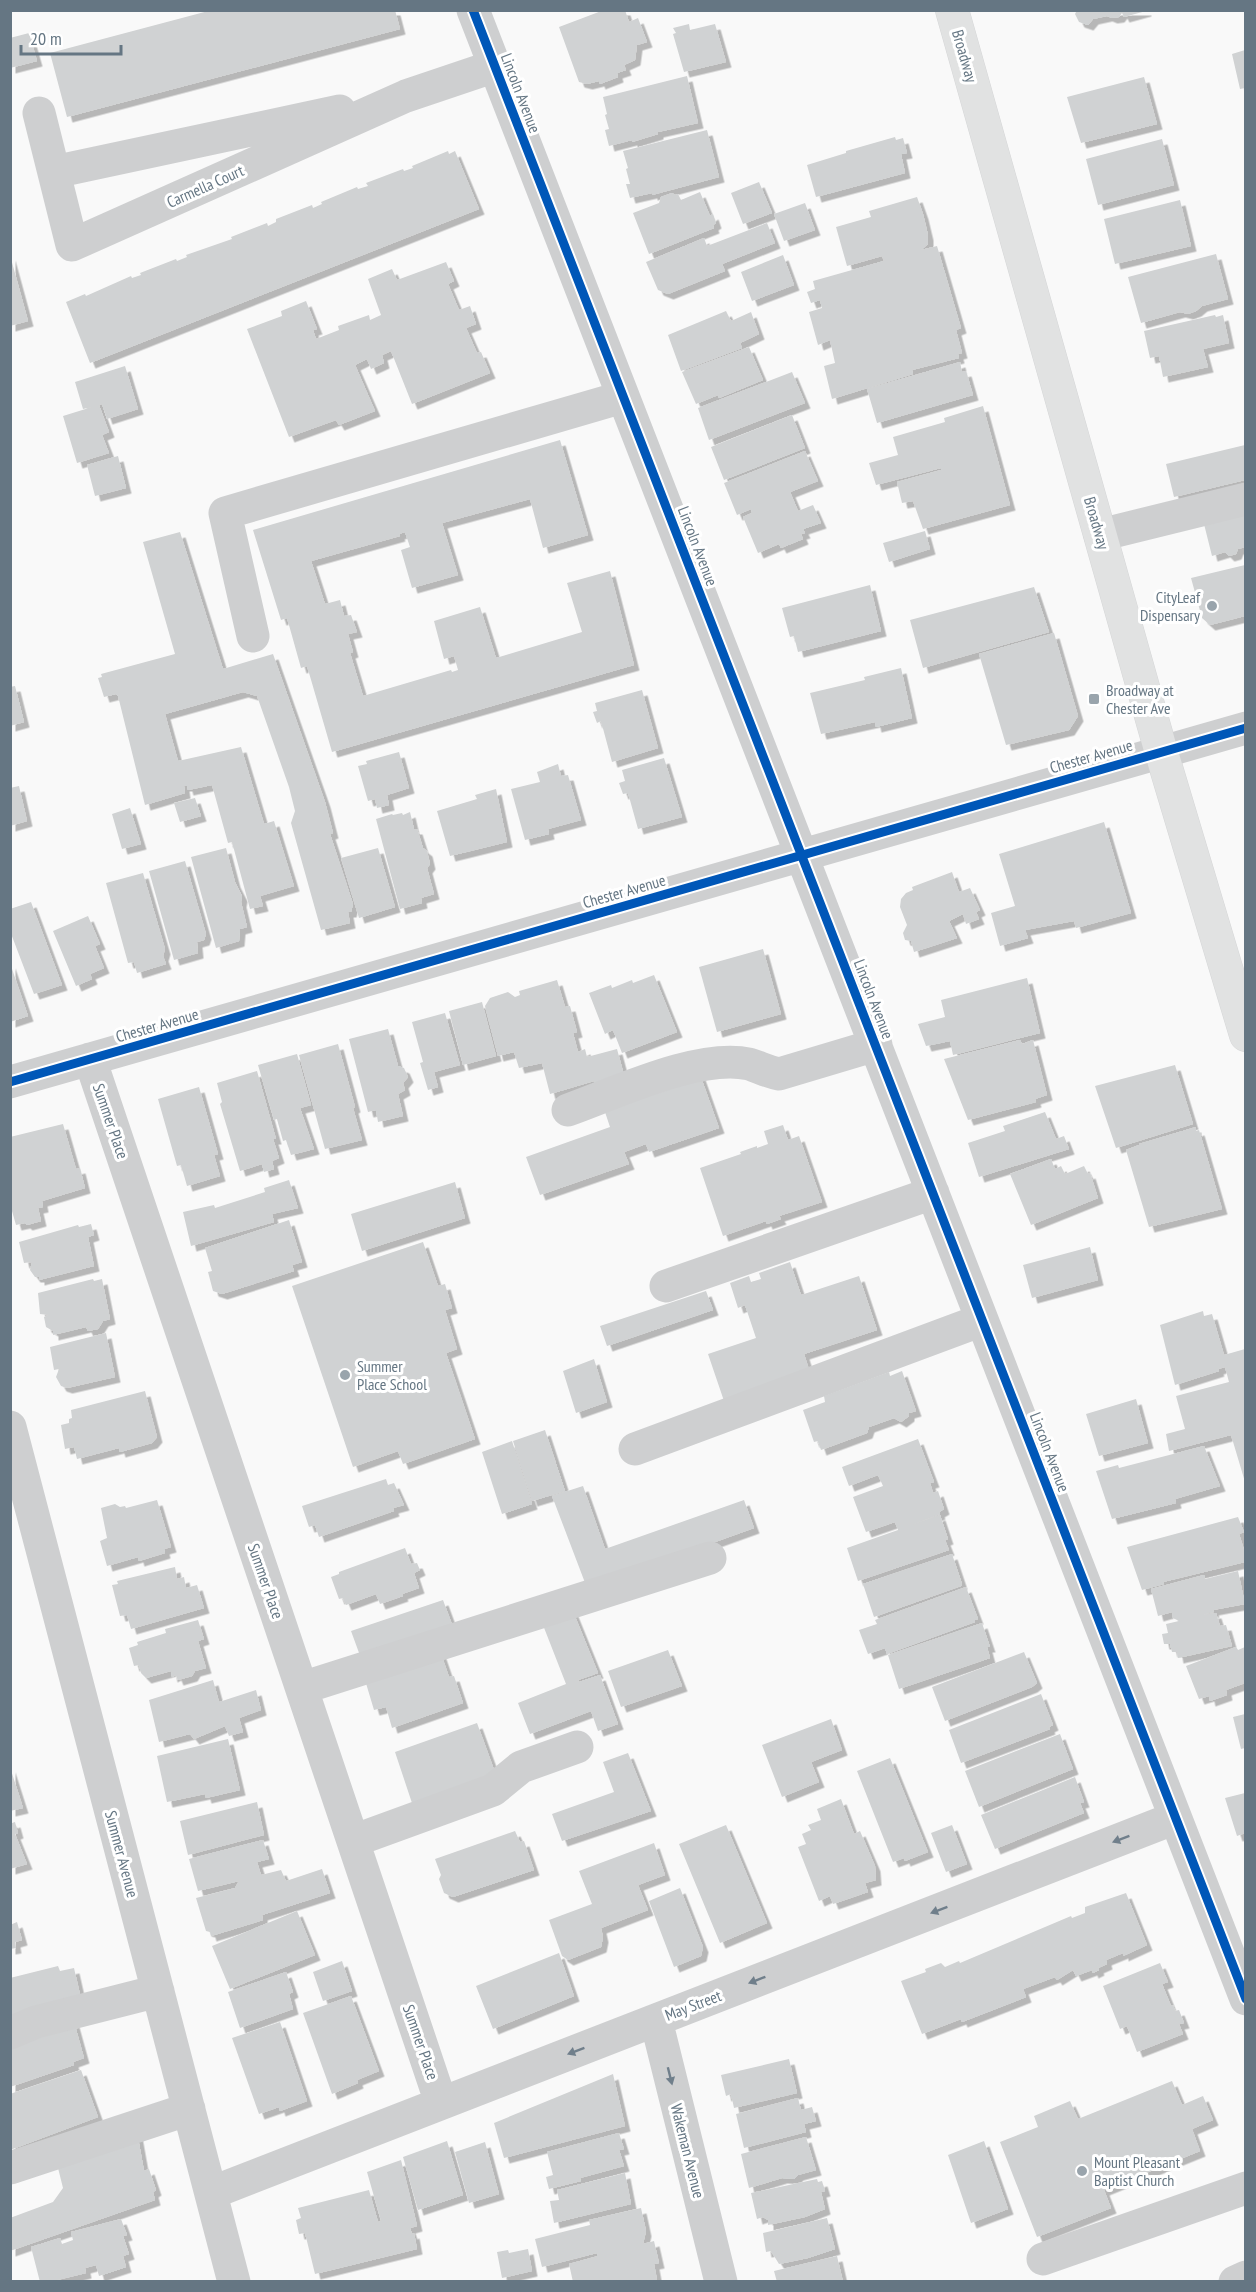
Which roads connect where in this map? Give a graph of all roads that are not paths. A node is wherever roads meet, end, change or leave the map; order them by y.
1 (473, 10) edge
2 (952, 10) edge
3 (495, 66) junction
4 (406, 96) junction
5 (39, 113) dead end
6 (54, 172) junction
7 (623, 397) junction
8 (1245, 498) edge
9 (1100, 535) junction
10 (254, 636) dead end
11 (1245, 728) edge
12 (1161, 751) junction
13 (802, 856) junction
14 (1245, 1035) edge
15 (876, 1045) junction
16 (90, 1059) junction
17 (10, 1082) edge
18 (568, 1110) dead end
19 (933, 1193) junction
20 (666, 1286) dead end
21 (982, 1320) junction
22 (10, 1427) edge
23 (635, 1449) dead end
24 (710, 1558) dead end
25 (302, 1688) junction
26 (577, 1747) dead end
27 (1175, 1818) junction
28 (353, 1841) junction
29 (158, 1991) junction
30 (1245, 1999) edge
31 (656, 2020) junction
32 (10, 2032) edge
33 (441, 2103) junction
34 (189, 2109) junction
35 (10, 2168) edge
36 (1245, 2188) edge
37 (211, 2193) junction
38 (1043, 2259) dead end
39 (1245, 2277) edge
40 (234, 2282) edge
41 (721, 2282) edge
42 (1235, 2282) edge

1 - 3 street, Lincoln Avenue
2 - 9 main road, Broadway
3 - 4 street, Carmella Court
3 - 7 street, Lincoln Avenue
4 - 6 street, Carmella Court
4 - 6 street, Carmella Court
5 - 6 street, Carmella Court
7 - 10 street
7 - 13 street, Lincoln Avenue
8 - 9 street
9 - 12 main road, Broadway
11 - 12 street, Chester Avenue
12 - 13 street, Chester Avenue
12 - 14 main road, Broadway
13 - 15 street, Lincoln Avenue
13 - 16 street, Chester Avenue
15 - 18 street
15 - 19 street, Lincoln Avenue
16 - 17 street, Chester Avenue
16 - 25 street, Summer Place
19 - 20 street
19 - 21 street, Lincoln Avenue
21 - 23 street
21 - 27 street, Lincoln Avenue
22 - 29 street, Summer Avenue
24 - 25 street
25 - 28 street, Summer Place
26 - 28 street
27 - 30 street, Lincoln Avenue
27 -> 31 street, May Street
28 - 33 street, Summer Place
29 - 32 street
29 - 34 street, Summer Avenue
31 -> 33 street, May Street
31 -> 41 street, Wakeman Avenue
33 - 37 street, May Street
34 - 35 street
34 - 37 street, Summer Avenue
36 - 38 street
37 - 40 street, Summer Avenue
39 - 42 street

